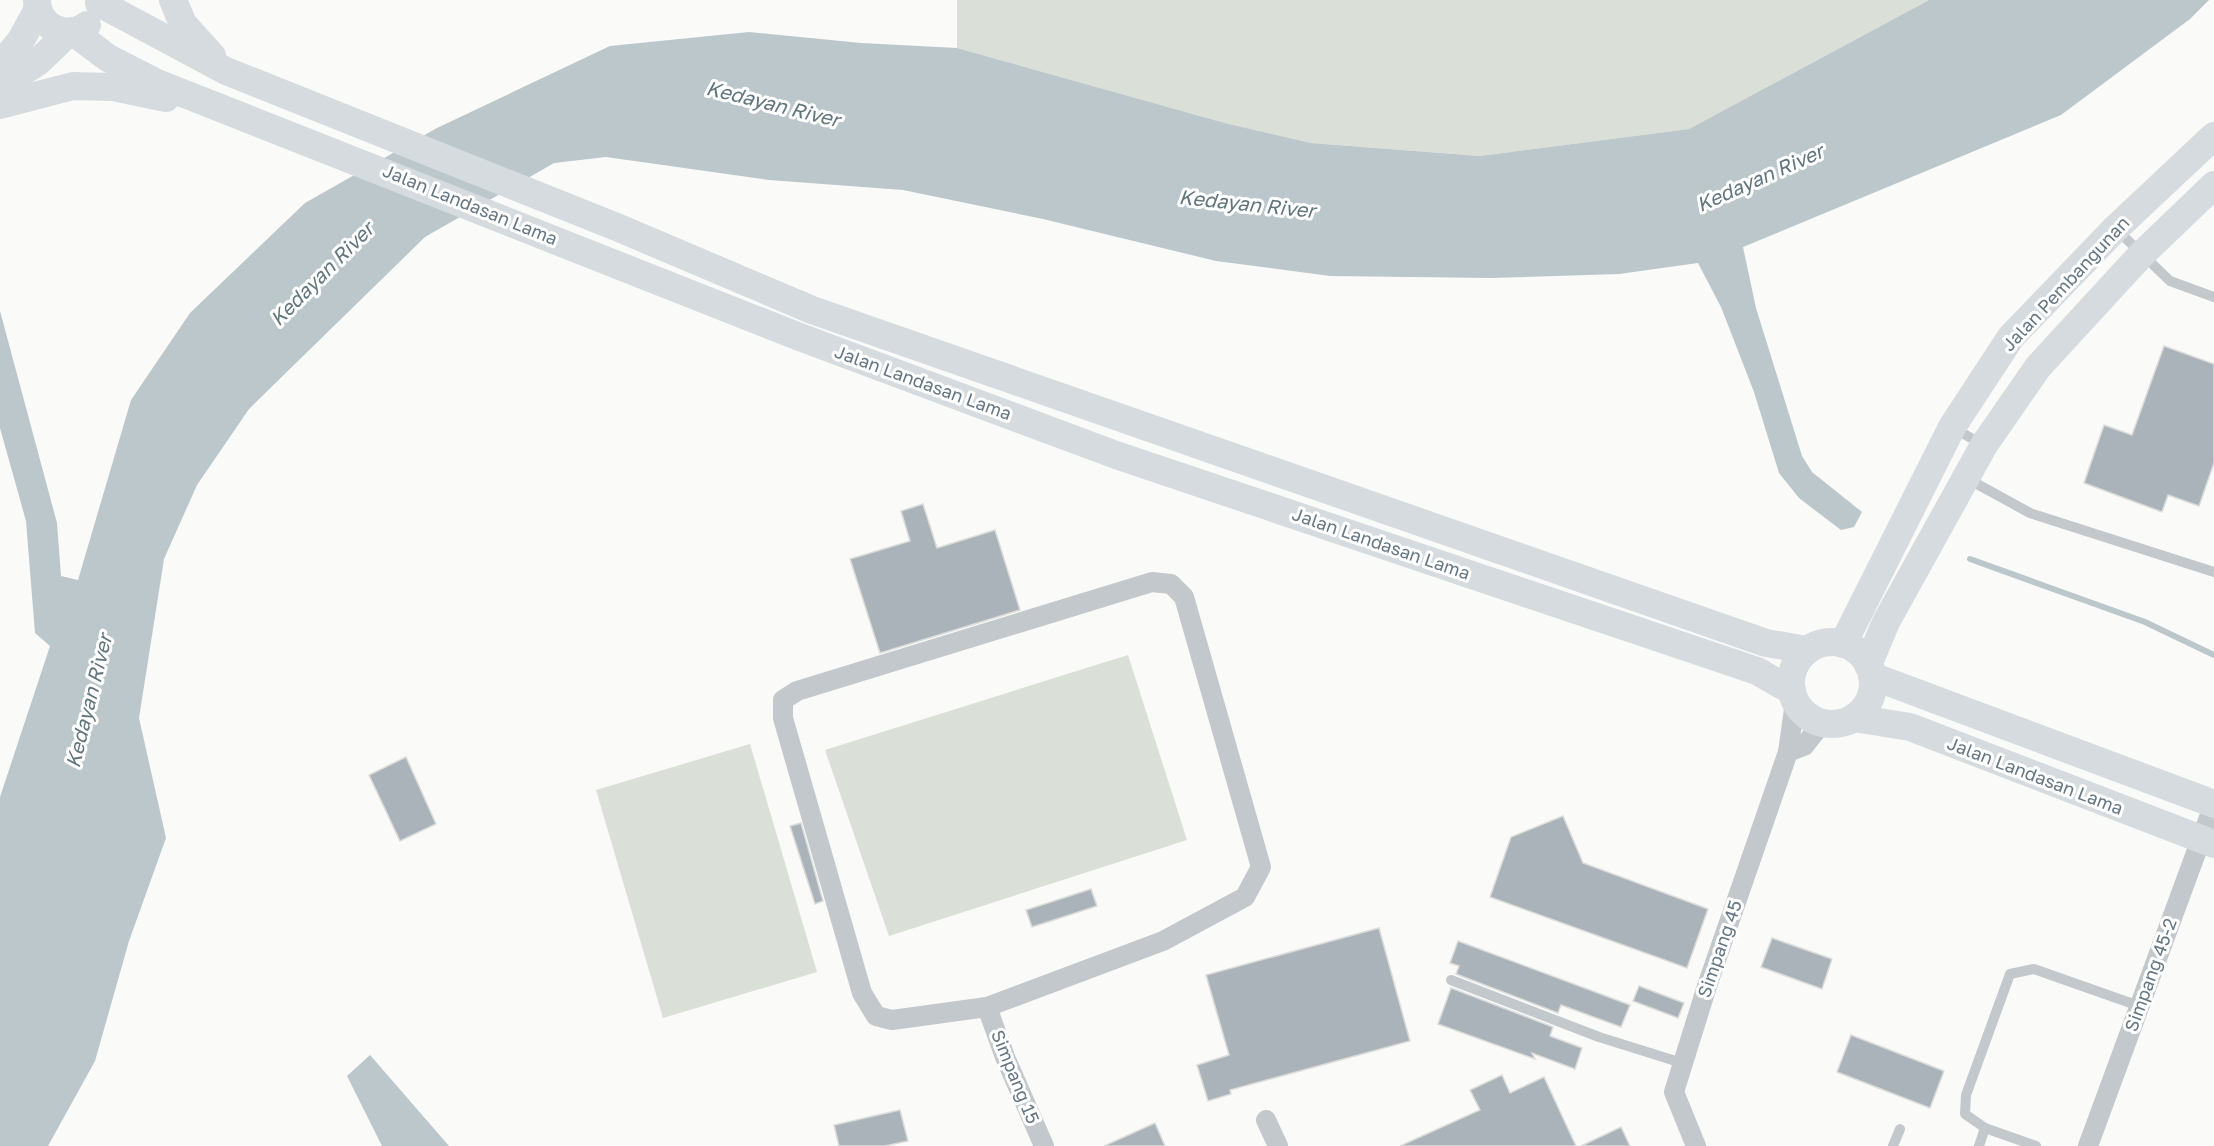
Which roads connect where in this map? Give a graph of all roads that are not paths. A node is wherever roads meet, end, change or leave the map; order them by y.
1 (173, 0) edge
2 (99, 2) edge
3 (38, 5) edge
4 (70, 32) junction
5 (0, 66) edge
6 (226, 71) junction
7 (0, 86) edge
8 (0, 105) edge
9 (221, 108) junction
10 (2214, 136) edge
11 (2214, 185) edge
12 (2115, 229) junction
13 (2141, 255) junction
14 (2214, 297) edge
15 (1952, 427) junction
16 (1984, 446) junction
17 (1966, 478) junction
18 (2214, 572) edge
19 (1843, 644) junction
20 (1807, 650) junction
21 (1870, 671) junction
22 (1793, 696) junction
23 (1854, 718) junction
24 (1822, 723) junction
25 (2032, 735) junction
26 (1788, 752) junction
27 (2214, 804) edge
28 (2207, 842) edge
29 (1451, 981) dead end
30 (987, 1006) junction
31 (2139, 1006) junction
32 (1682, 1063) junction
33 (1266, 1120) dead end
34 (1985, 1128) junction
35 (1900, 1129) dead end
36 (1044, 1146) edge
37 (1278, 1146) edge
38 (1696, 1146) edge
39 (1893, 1146) edge
40 (1979, 1146) edge
41 (2036, 1146) edge
42 (2088, 1146) edge

1 - 6 main road
2 - 4 main road
2 - 6 main road, Jalan Landasan Lama
3 - 4 main road, Jalan Landasan Lama
3 - 5 main road
4 - 7 main road
4 - 9 main road, Jalan Landasan Lama
6 - 20 main road, Jalan Landasan Lama
8 - 9 main road
9 - 22 main road, Jalan Landasan Lama
10 - 12 main road, Jalan Pembangunan
11 - 13 main road, Jalan Pembangunan
12 - 13 lane
12 - 15 main road, Jalan Pembangunan
13 - 14 lane
13 - 16 main road, Jalan Pembangunan
15 - 16 lane
15 - 19 main road, Jalan Pembangunan
16 - 17 main road, Jalan Pembangunan
17 - 18 lane
17 - 21 main road, Jalan Pembangunan
19 - 20 main road
19 - 21 main road
20 - 22 main road
21 - 23 main road
21 - 25 main road, Jalan Landasan Lama
22 - 24 main road
22 - 26 street, Simpang 45
23 - 24 main road
23 - 28 main road, Jalan Landasan Lama
24 - 26 street
25 - 27 main road, Jalan Landasan Lama
25 - 28 main road
26 - 32 street, Simpang 45
27 - 28 street, Simpang 45-2
28 - 31 street, Simpang 45-2
29 - 32 lane
30 - 30 street
30 - 36 street, Simpang 15
31 - 34 lane
31 - 42 street, Simpang 45-2
32 - 38 street, Simpang 45
33 - 37 street
34 - 40 lane
34 - 41 lane
35 - 39 lane

